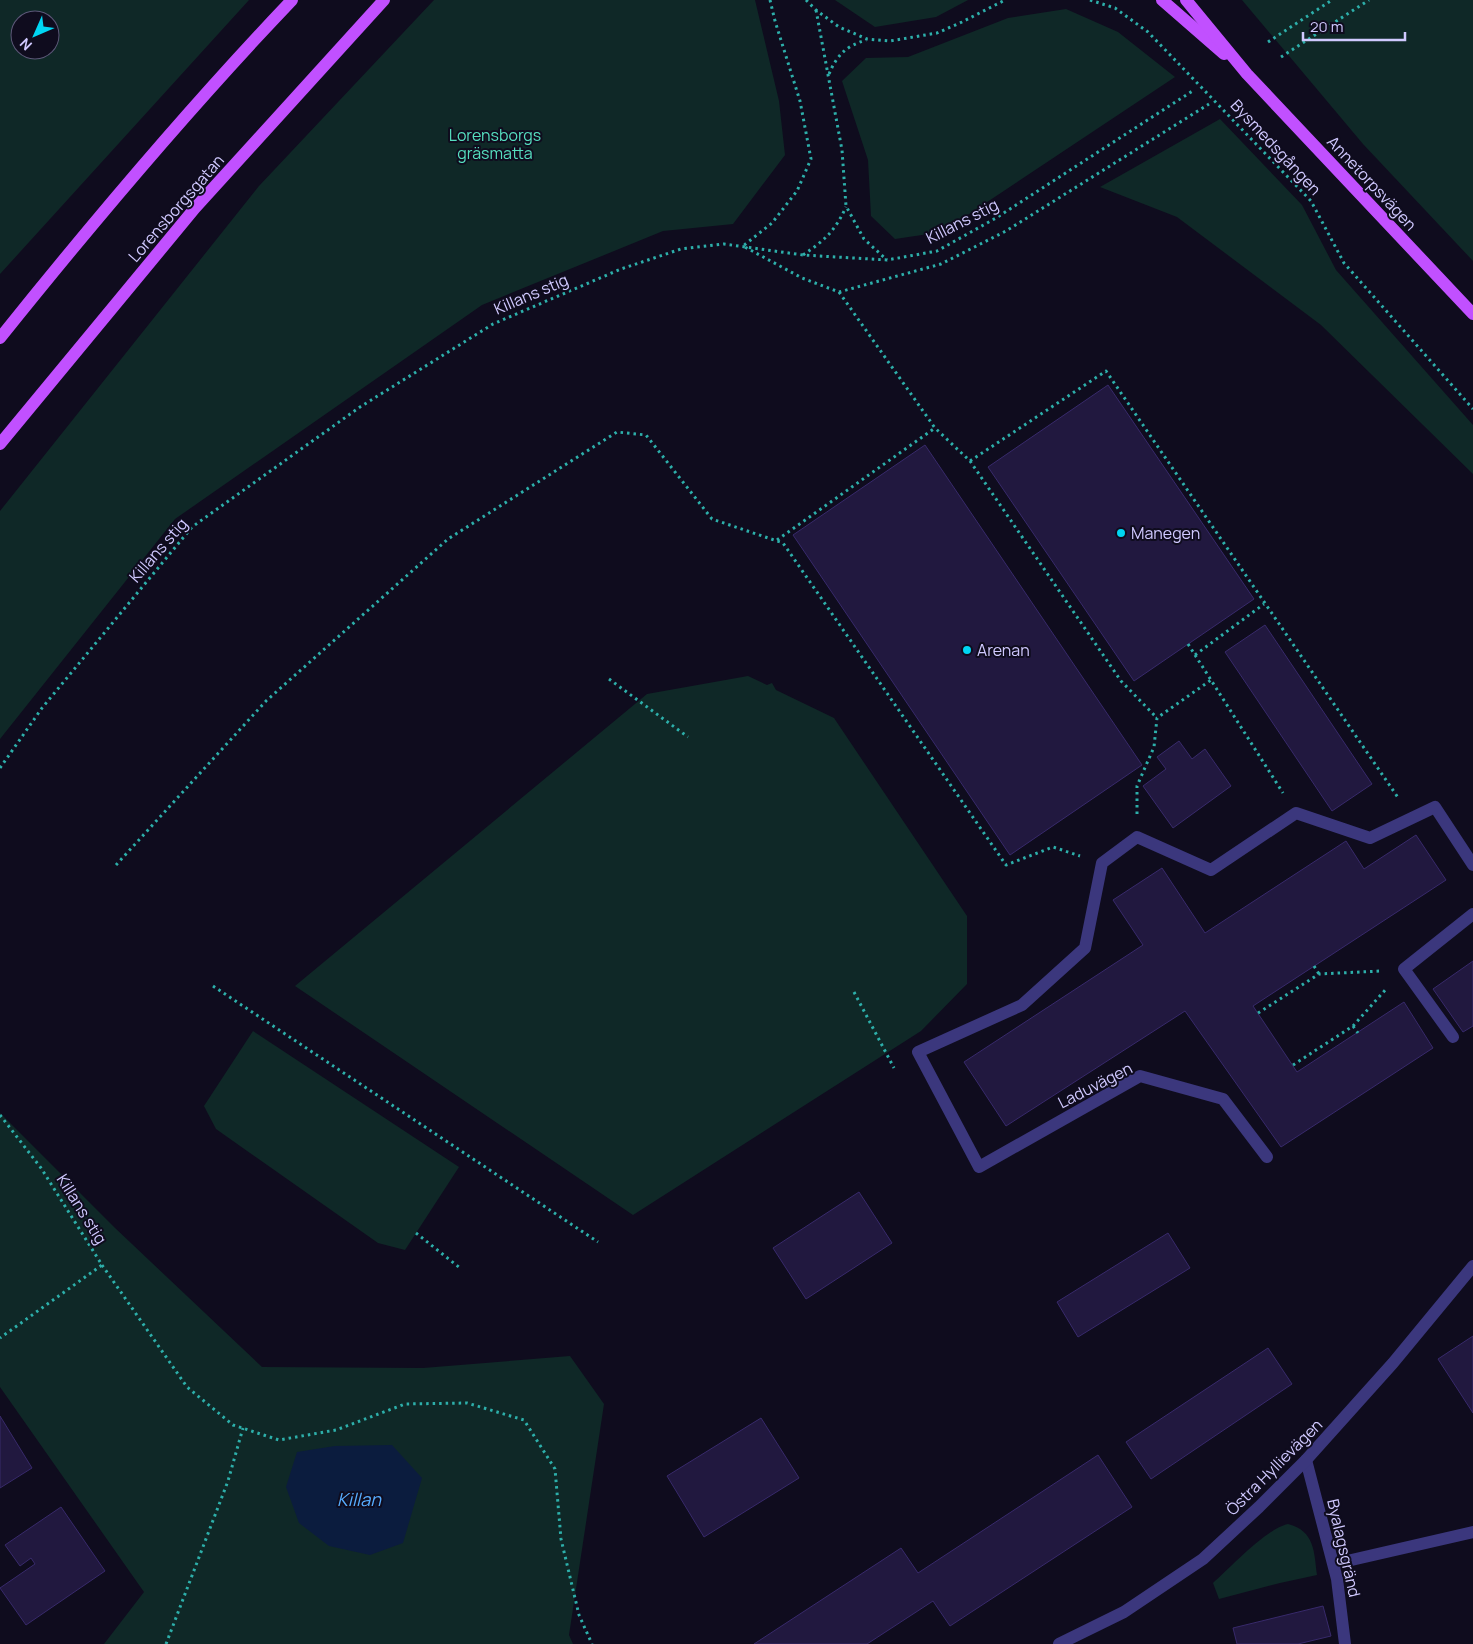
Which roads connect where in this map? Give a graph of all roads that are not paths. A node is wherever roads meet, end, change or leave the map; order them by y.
1 (292, 0) edge
2 (384, 0) edge
3 (1162, 0) edge
4 (1186, 0) edge
5 (1247, 74) junction
6 (1473, 314) edge
7 (0, 338) edge
8 (0, 444) edge
9 (1473, 865) edge
10 (1473, 914) edge
11 (1454, 1037) dead end
12 (1267, 1157) dead end
13 (1473, 1266) edge
14 (1306, 1460) junction
15 (1473, 1532) edge
16 (1334, 1564) junction
17 (1059, 1644) edge
18 (1345, 1644) edge

1 - 7 main road
2 - 8 main road, Lorensborgsgatan
3 - 5 main road, Annetorpsvägen
4 - 5 main road, Annetorpsvägen
5 - 6 main road, Annetorpsvägen
9 - 12 street, Laduvägen
10 - 11 street
13 - 14 street, Östra Hyllievägen
14 - 16 street, Byalagsgränd
14 - 17 street, Östra Hyllievägen
15 - 16 street
16 - 18 street, Byalagsgränd

